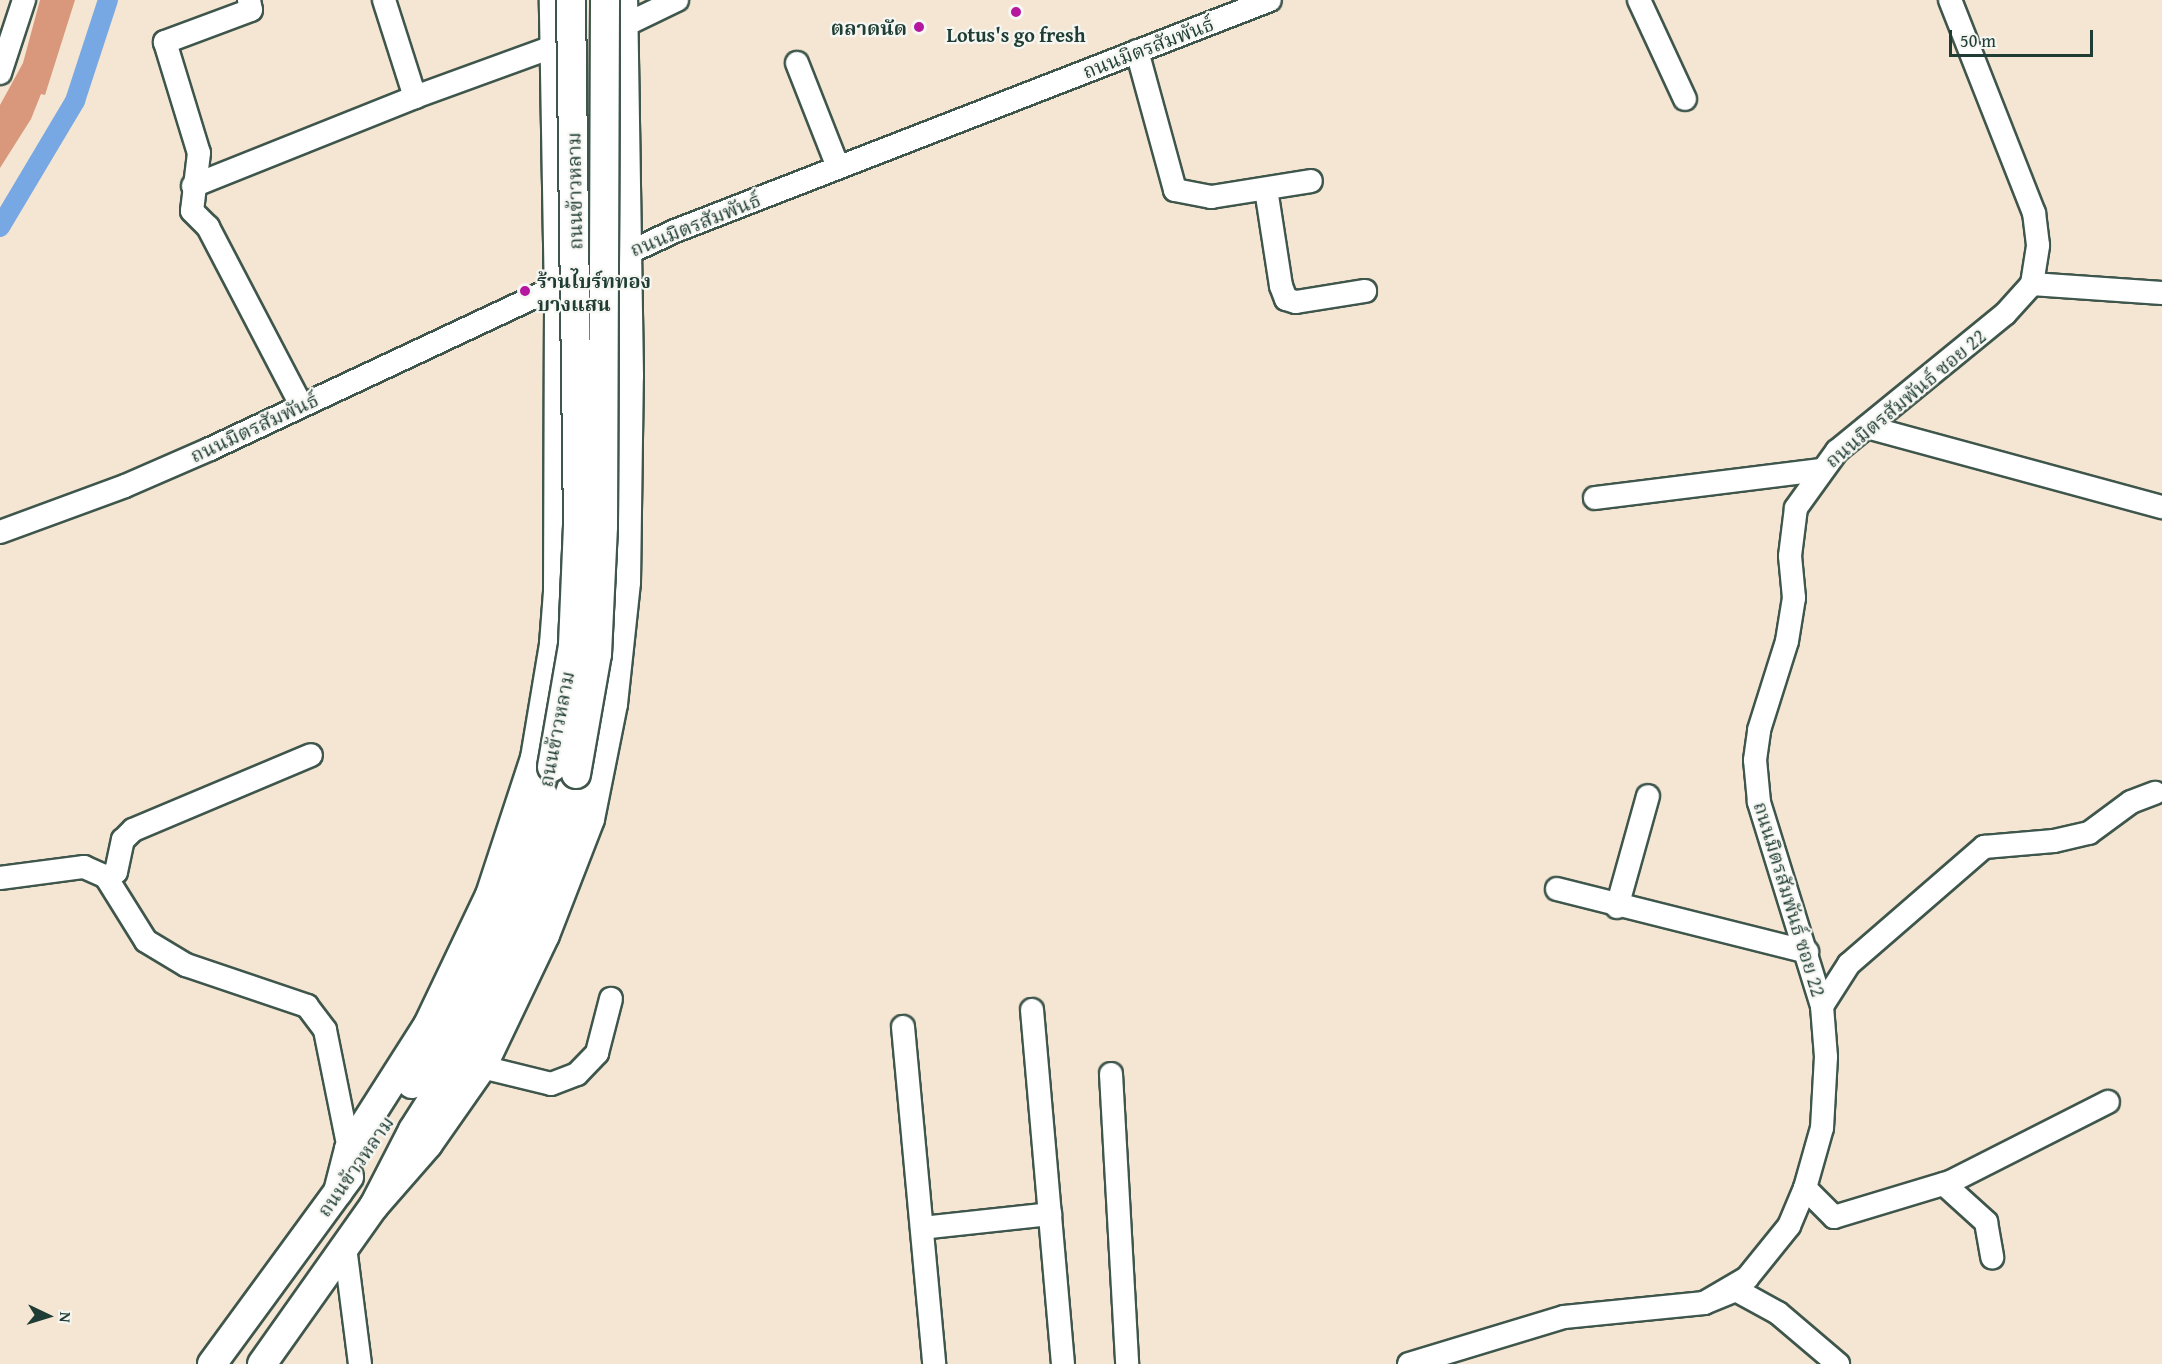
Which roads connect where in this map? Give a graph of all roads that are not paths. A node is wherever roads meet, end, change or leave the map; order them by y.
1 (24, 0) edge
2 (249, 0) edge
3 (384, 0) edge
4 (554, 0) edge
5 (571, 0) edge
6 (605, 0) edge
7 (677, 0) edge
8 (1270, 0) edge
9 (1639, 0) edge
10 (1950, 0) edge
11 (623, 13) edge
12 (555, 46) junction
13 (1137, 51) junction
14 (797, 63) dead end
15 (0, 74) edge
16 (416, 97) junction
17 (1685, 99) dead end
18 (556, 111) junction
19 (625, 120) junction
20 (838, 167) junction
21 (1311, 181) dead end
22 (193, 186) junction
23 (1266, 189) junction
24 (625, 253) junction
25 (559, 282) junction
26 (2032, 284) junction
27 (1365, 291) dead end
28 (2162, 293) edge
29 (629, 376) junction
30 (558, 382) junction
31 (301, 405) junction
32 (1867, 427) junction
33 (1820, 470) junction
34 (1595, 498) dead end
35 (2162, 507) edge
36 (0, 532) edge
37 (626, 582) junction
38 (558, 592) junction
39 (311, 755) dead end
40 (564, 770) junction
41 (2155, 793) dead end
42 (1648, 796) dead end
43 (106, 877) junction
44 (0, 878) edge
45 (1557, 889) dead end
46 (1617, 907) junction
47 (1807, 952) junction
48 (611, 999) dead end
49 (1822, 1006) junction
50 (1032, 1010) dead end
51 (903, 1027) dead end
52 (482, 1067) junction
53 (1111, 1074) dead end
54 (2108, 1102) dead end
55 (349, 1149) junction
56 (1944, 1184) junction
57 (1805, 1188) junction
58 (338, 1192) junction
59 (374, 1206) junction
60 (1050, 1214) junction
61 (922, 1228) junction
62 (345, 1247) junction
63 (1992, 1257) dead end
64 (1704, 1304) junction
65 (212, 1364) edge
66 (262, 1364) edge
67 (360, 1364) edge
68 (934, 1364) edge
69 (1063, 1364) edge
70 (1127, 1364) edge
71 (1409, 1364) edge
72 (1838, 1364) edge

1 - 15 street
2 - 22 street
3 - 16 street
4 - 12 main road
5 - 40 main road, ถนนข้าวหลาม, bridge
6 - 40 main road, ถนนข้าวหลาม, bridge
7 - 11 street
8 - 13 street, ถนนมิตรสัมพันธ์
9 - 17 street
10 - 26 street
11 - 19 main road
12 - 16 street
12 - 18 main road
13 - 20 street, ถนนมิตรสัมพันธ์
13 - 23 street
14 - 20 street
16 - 22 street
18 - 19 main road
18 - 25 main road
19 - 24 main road
20 - 24 street, ถนนมิตรสัมพันธ์
21 - 23 street
22 - 31 street
23 - 27 street
24 - 25 street, ถนนมิตรสัมพันธ์
24 - 29 main road
25 - 30 main road
25 - 31 street, ถนนมิตรสัมพันธ์
26 - 28 street
26 - 32 street, ถนนมิตรสัมพันธ์ ซอย 22
29 - 30 main road
29 - 37 main road
30 - 38 main road
31 - 36 street, ถนนมิตรสัมพันธ์
32 - 33 street, ถนนมิตรสัมพันธ์ ซอย 22
32 - 35 street
33 - 34 street
33 - 47 street, ถนนมิตรสัมพันธ์ ซอย 22
37 - 38 main road
37 - 52 main road
38 - 55 main road
39 - 43 street
40 - 58 main road, ถนนข้าวหลาม
40 - 59 main road, ถนนข้าวหลาม
41 - 49 street
42 - 46 street
43 - 44 street
43 - 55 street
45 - 46 street
46 - 47 street
47 - 49 street, ถนนมิตรสัมพันธ์ ซอย 22
48 - 52 street
49 - 57 street, ถนนมิตรสัมพันธ์ ซอย 22
50 - 60 street
51 - 61 street
52 - 59 main road
53 - 70 street
54 - 56 street
55 - 58 main road
56 - 57 street
56 - 63 street
57 - 64 street, ถนนมิตรสัมพันธ์ ซอย 22
58 - 65 main road, ถนนข้าวหลาม
59 - 62 main road, ถนนข้าวหลาม
60 - 61 street
60 - 69 street
61 - 68 street
62 - 66 main road, ถนนข้าวหลาม
62 - 67 street
64 - 71 street
64 - 72 street

